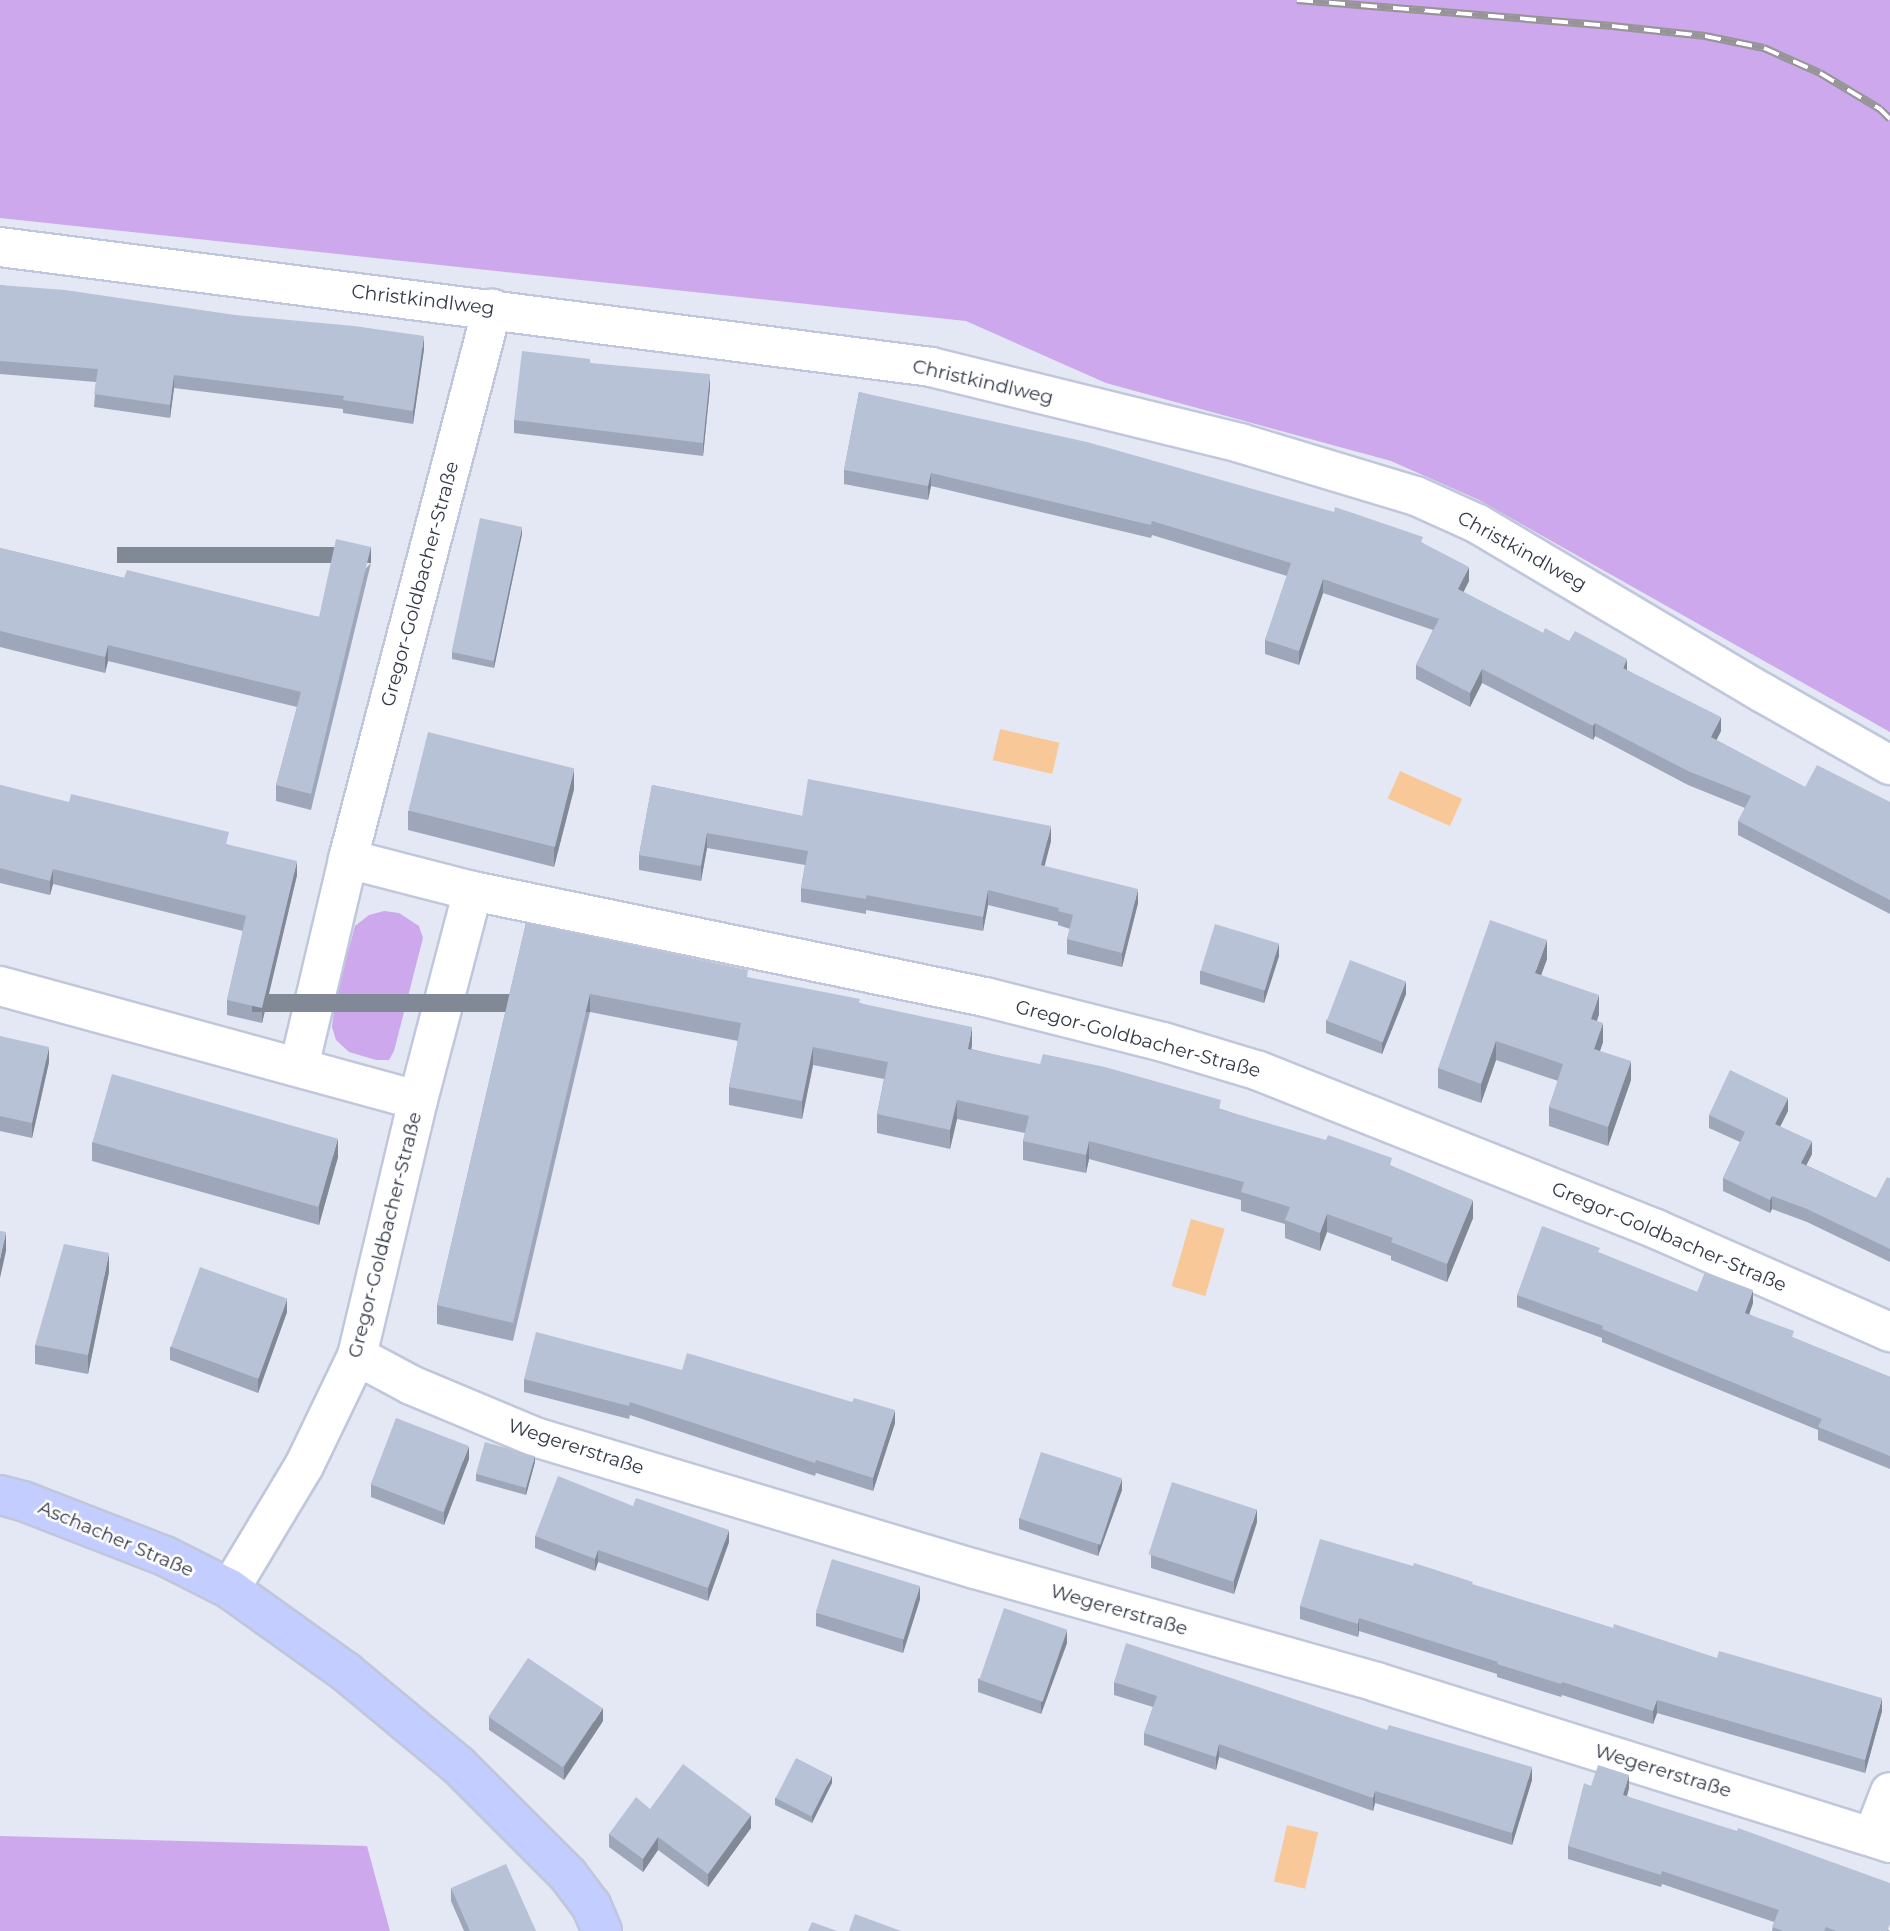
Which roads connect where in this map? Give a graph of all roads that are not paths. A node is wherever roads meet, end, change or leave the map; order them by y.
1 (0, 247) edge
2 (492, 309) junction
3 (1890, 765) edge
4 (348, 859) junction
5 (473, 891) junction
6 (0, 986) edge
7 (299, 1068) junction
8 (418, 1100) junction
9 (1890, 1332) edge
10 (357, 1356) junction
11 (0, 1495) edge
12 (230, 1589) junction
13 (1890, 1792) edge
14 (1882, 1840) edge
15 (602, 1931) edge

1 - 2 street, Christkindlweg
2 - 3 street, Christkindlweg
2 - 4 street, Gregor-Goldbacher-Straße
4 - 5 street, Gregor-Goldbacher-Straße
4 - 7 street, Gregor-Goldbacher-Straße
5 - 8 street, Gregor-Goldbacher-Straße
5 - 9 street, Gregor-Goldbacher-Straße
6 - 7 street, Gregor-Goldbacher-Straße
7 - 8 street, Gregor-Goldbacher-Straße
8 - 10 street, Gregor-Goldbacher-Straße
10 - 12 street, Gregor-Goldbacher-Straße
10 - 14 street, Wegererstraße
11 - 12 street, Aschacher Straße
12 - 15 street, Aschacher Straße
13 - 14 street

